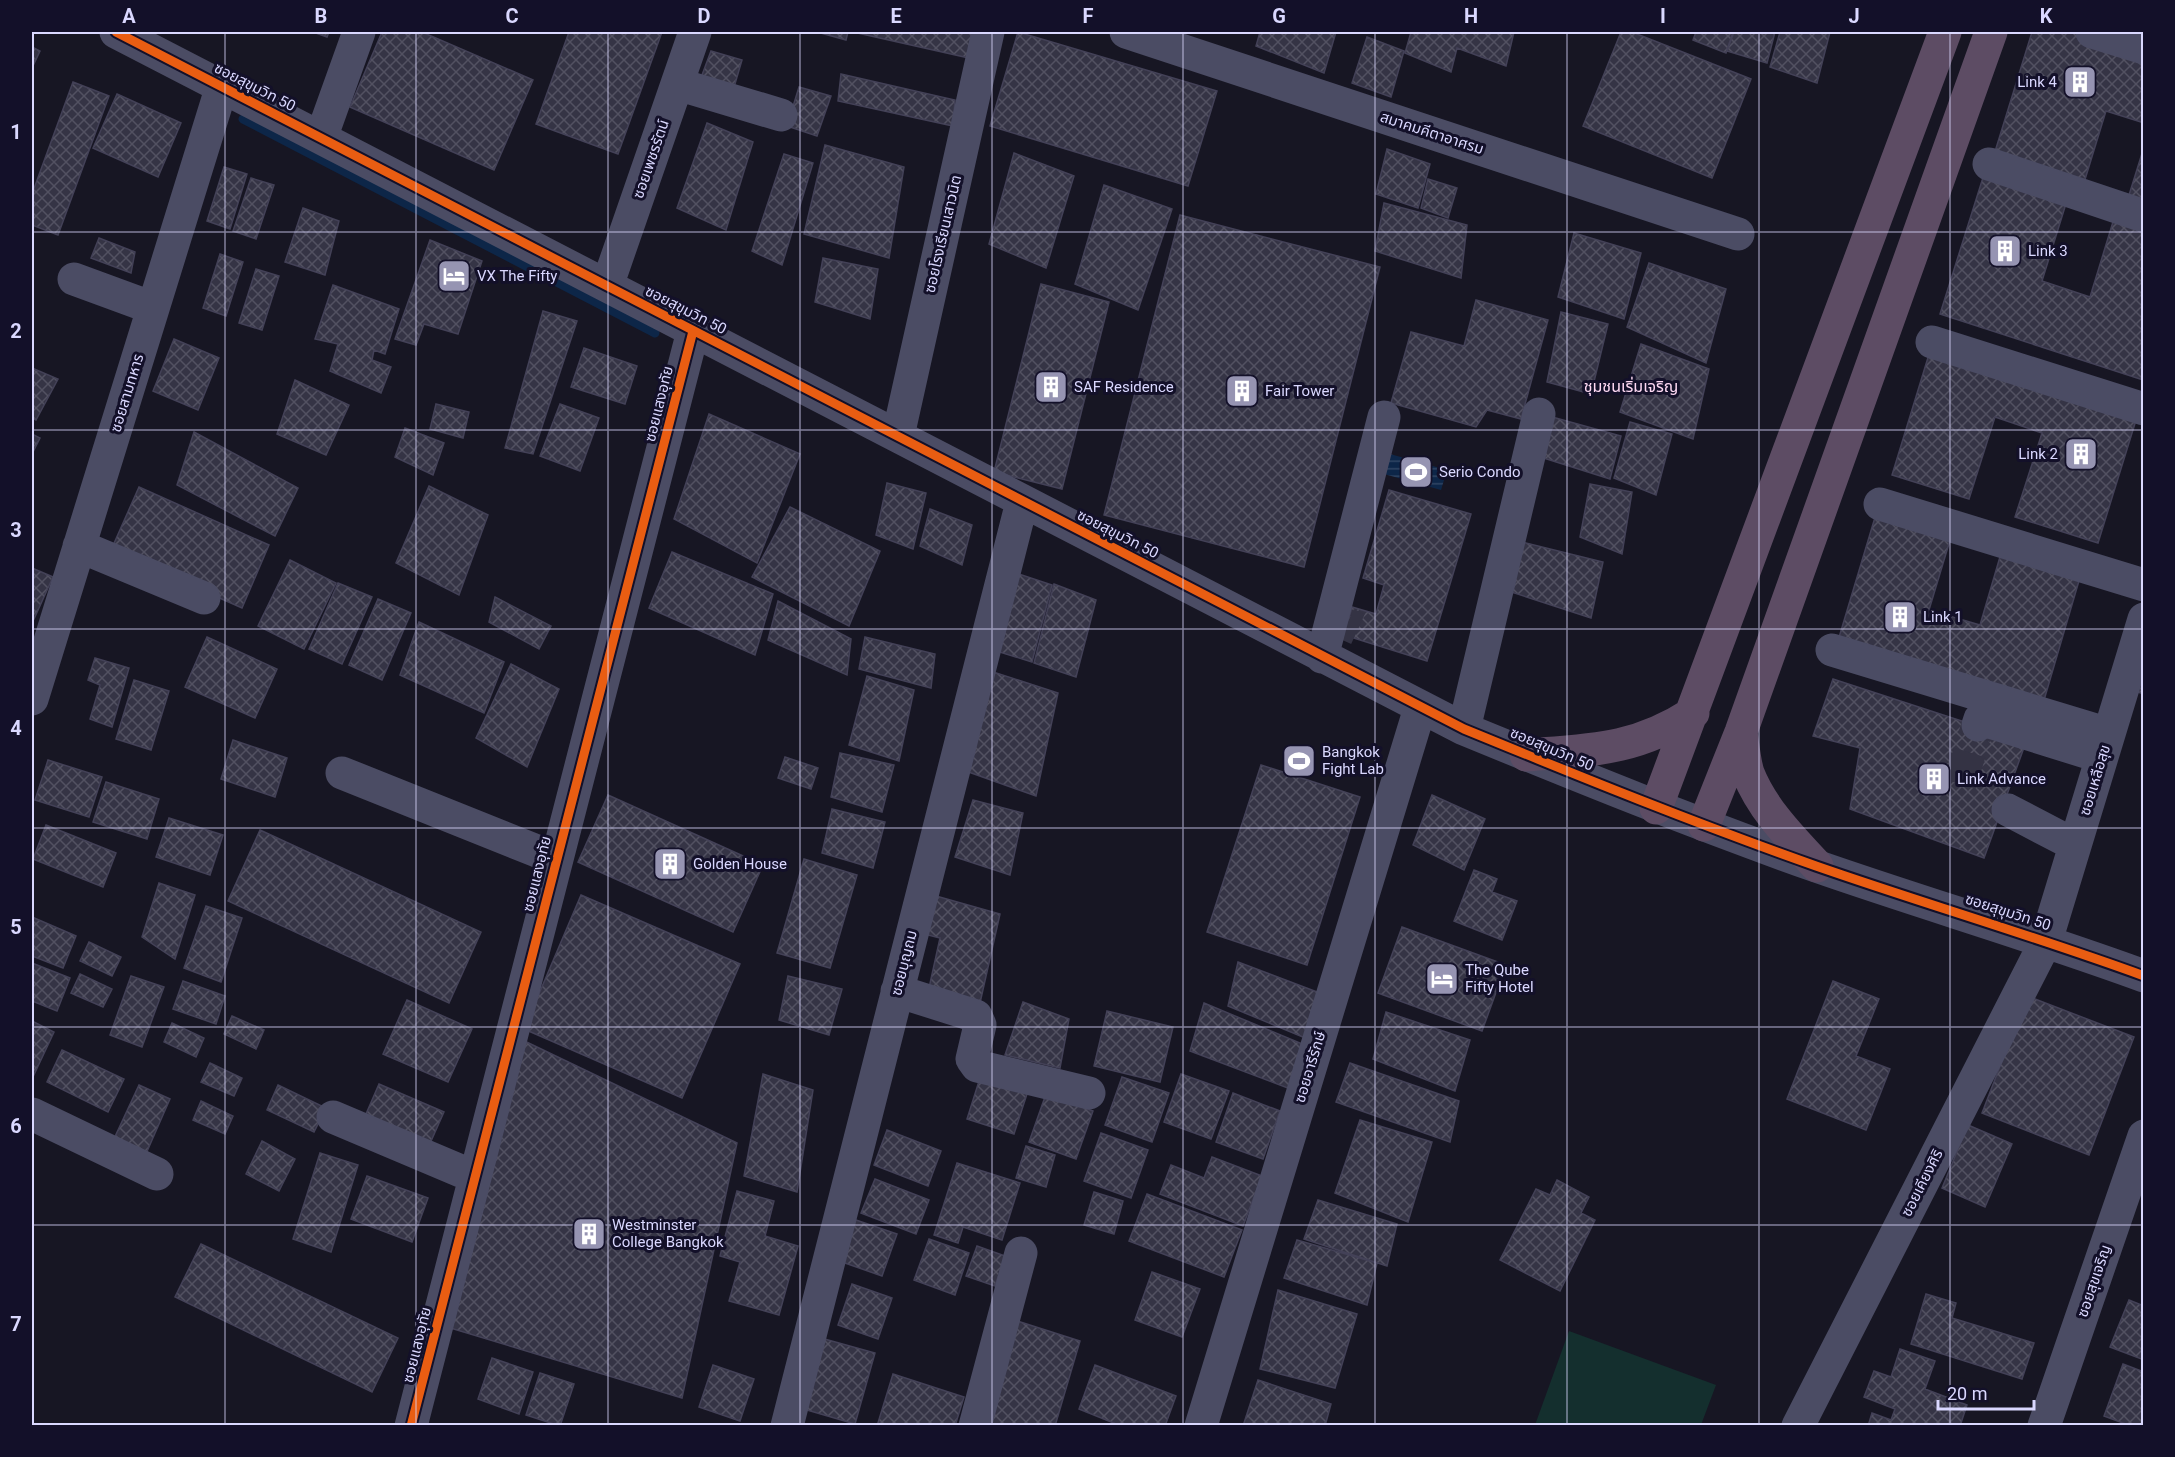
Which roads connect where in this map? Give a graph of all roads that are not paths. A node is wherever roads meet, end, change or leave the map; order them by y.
1 (359, 32) edge
2 (695, 32) edge
3 (988, 32) edge
4 (1126, 32) edge
5 (1945, 32) edge
6 (1990, 32) edge
7 (2092, 32) edge
8 (124, 33) edge
9 (2144, 48) edge
10 (677, 84) junction
11 (222, 86) junction
12 (781, 115) dead end
13 (321, 138) junction
14 (1989, 164) dead end
15 (2144, 216) edge
16 (1738, 234) dead end
17 (74, 279) dead end
18 (607, 286) junction
19 (153, 308) junction
20 (693, 331) junction
21 (2144, 387) edge
22 (2144, 409) edge
23 (1539, 414) dead end
24 (1384, 417) dead end
25 (898, 436) junction
26 (1023, 502) junction
27 (79, 546) junction
28 (2144, 566) edge
29 (2144, 585) edge
30 (204, 598) dead end
31 (2144, 619) edge
32 (1832, 650) dead end
33 (1322, 657) junction
34 (32, 699) edge
35 (1420, 708) junction
36 (1693, 713) junction
37 (1978, 725) dead end
38 (1464, 729) junction
39 (1741, 732) junction
40 (2106, 745) junction
41 (1526, 754) joint
42 (1585, 765) junction
43 (342, 774) dead end
44 (1642, 803) junction
45 (2008, 810) dead end
46 (1704, 825) junction
47 (2075, 845) junction
48 (557, 859) junction
49 (1817, 866) junction
50 (2046, 941) junction
51 (2144, 976) edge
52 (897, 991) junction
53 (1089, 1093) dead end
54 (32, 1114) edge
55 (333, 1117) dead end
56 (2144, 1136) edge
57 (157, 1174) dead end
58 (475, 1177) junction
59 (1021, 1253) dead end
60 (411, 1425) edge
61 (787, 1425) edge
62 (975, 1425) edge
63 (1201, 1425) edge
64 (1798, 1425) edge
65 (2044, 1425) edge

1 - 13 street
2 - 10 street, ซอยเพชรรัตน์
3 - 25 street, ซอยโรงเรียนเสาวนิต
4 - 16 street, สมาคมคีตาอาศรม
5 - 36 highway
6 - 39 highway
7 - 9 street
8 - 11 street, ซอยสุขุมวิท 50
10 - 12 street
10 - 18 street, ซอยเพชรรัตน์
11 - 13 street, ซอยสุขุมวิท 50
11 - 19 street, ซอยสามทหาร
13 - 18 street, ซอยสุขุมวิท 50
14 - 15 street
17 - 19 street
18 - 20 street, ซอยสุขุมวิท 50
19 - 27 street, ซอยสามทหาร
20 - 25 street, ซอยสุขุมวิท 50
20 - 48 street, ซอยแสงอุทัย
21 - 22 street
23 - 38 street
24 - 33 street
25 - 26 street, ซอยสุขุมวิท 50
26 - 33 street, ซอยสุขุมวิท 50
26 - 52 street, ซอยบุญถม
27 - 30 street
27 - 34 street, ซอยสามทหาร
28 - 29 street
31 - 40 street, ซอยเหลือสุข
32 - 40 street
33 - 35 street, ซอยสุขุมวิท 50
35 - 38 street, ซอยสุขุมวิท 50
35 - 63 street, ซอยอารีรักษ์
36 - 42 highway
36 - 44 highway
37 - 40 street
38 - 41 street, ซอยสุขุมวิท 50
39 - 46 highway
39 - 49 highway
40 - 47 street, ซอยเหลือสุข
41 - 42 highway
42 - 44 street, ซอยสุขุมวิท 50
43 - 48 street
44 - 46 street, ซอยสุขุมวิท 50
45 - 47 street
46 - 49 street, ซอยสุขุมวิท 50
47 - 50 street, ซอยเหลือสุข
48 - 58 street, ซอยแสงอุทัย
49 - 50 street, ซอยสุขุมวิท 50
50 - 51 street, ซอยสุขุมวิท 50
50 - 64 street, ซอยเคียงศิริ
52 - 53 street
52 - 61 street, ซอยบุญถม
54 - 57 street
55 - 58 street
56 - 65 street, ซอยสุขเจริญ
58 - 60 street, ซอยแสงอุทัย
59 - 62 street

